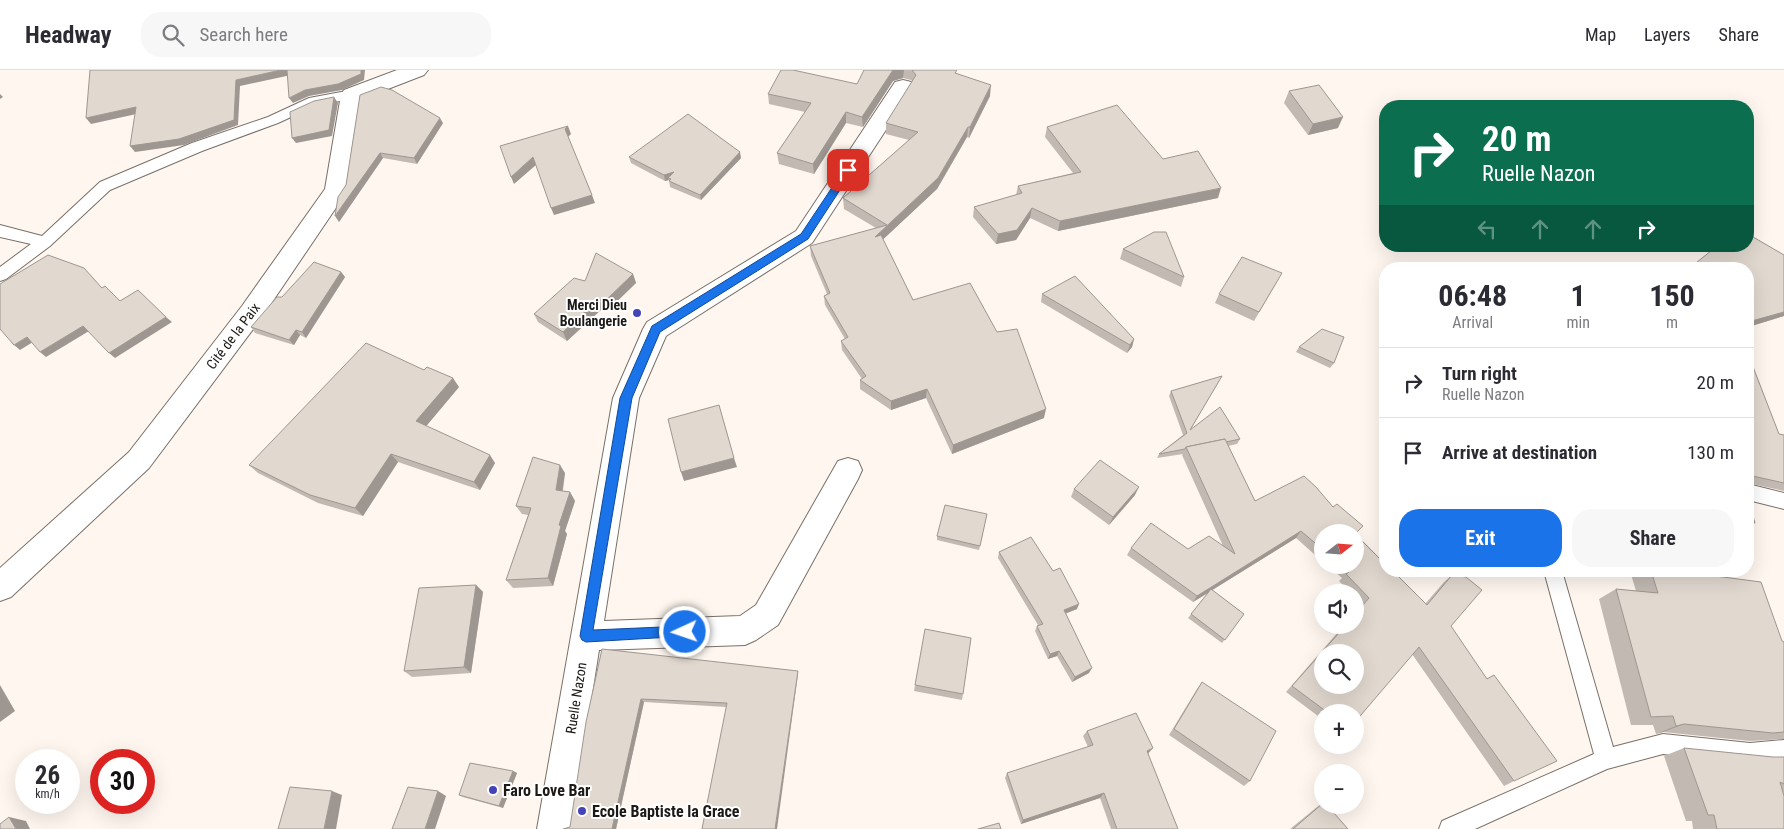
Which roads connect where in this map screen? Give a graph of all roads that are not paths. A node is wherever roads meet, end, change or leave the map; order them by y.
1 (416, 70) edge
2 (903, 87) dead end
3 (352, 95) junction
4 (0, 231) edge
5 (45, 242) junction
6 (0, 275) edge
7 (848, 470) dead end
8 (1754, 494) edge
9 (1784, 501) edge
10 (1555, 577) edge
11 (0, 587) edge
12 (586, 636) junction
13 (1784, 750) edge
14 (1606, 759) junction
15 (554, 829) edge
16 (1450, 829) edge

1 - 3 street
2 - 12 street, Ruelle Nazon
3 - 5 lane
3 - 11 street, Cité de la Paix
4 - 5 lane
5 - 6 lane
7 - 12 street
8 - 9 lane
10 - 14 lane
12 - 15 street, Ruelle Nazon
13 - 14 lane
14 - 16 lane

